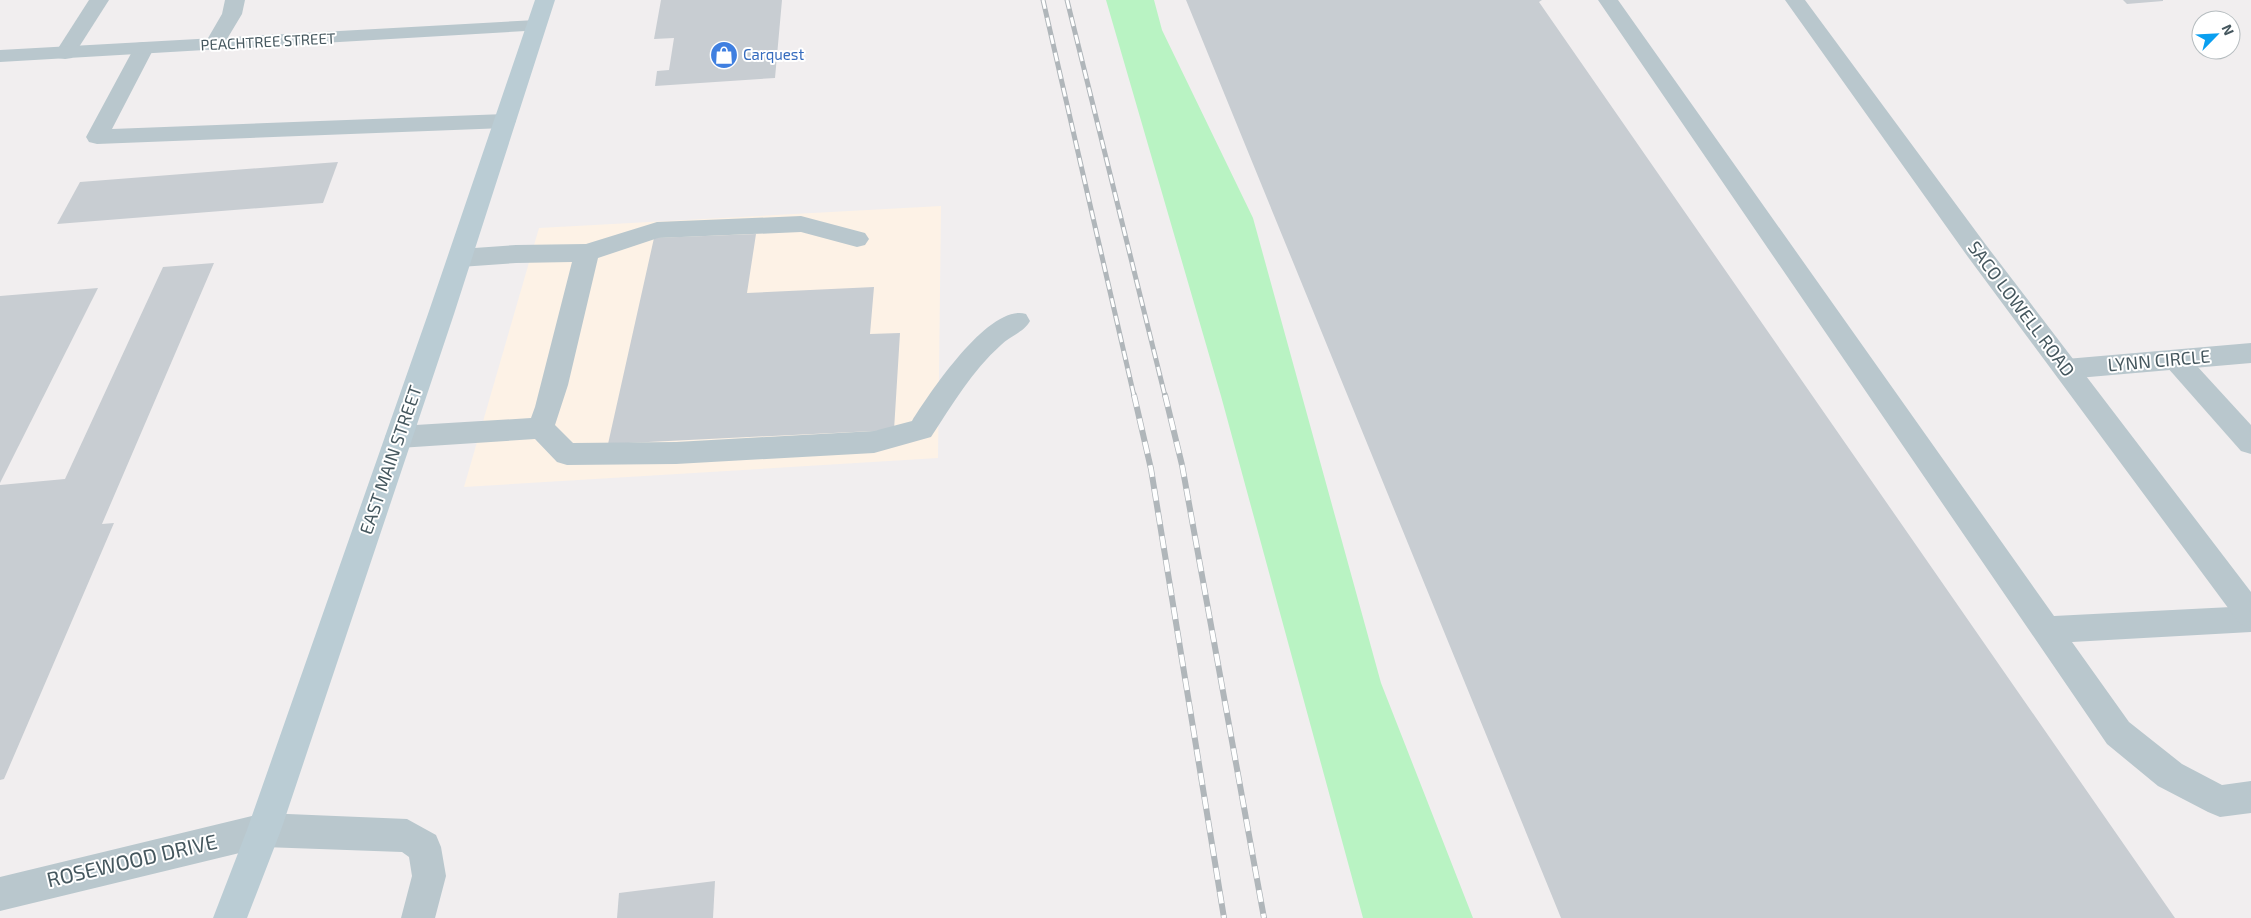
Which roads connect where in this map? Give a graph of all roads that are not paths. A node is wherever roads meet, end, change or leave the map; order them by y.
1 (99, 0) edge
2 (235, 0) edge
3 (240, 0) edge
4 (545, 0) edge
5 (1608, 0) edge
6 (1795, 0) edge
7 (536, 26) junction
8 (214, 45) junction
9 (144, 48) junction
10 (64, 53) junction
11 (0, 56) edge
12 (505, 121) junction
13 (856, 239) dead end
14 (587, 253) junction
15 (460, 258) junction
16 (1017, 321) dead end
17 (2251, 353) edge
18 (2176, 360) junction
19 (2066, 369) junction
20 (541, 428) junction
21 (399, 437) junction
22 (2251, 444) edge
23 (2251, 615) edge
24 (2251, 619) edge
25 (2047, 630) junction
26 (2251, 797) edge
27 (264, 830) junction
28 (0, 894) edge
29 (230, 918) edge
30 (418, 918) edge

1 - 10 street
2 - 3 street
2 - 8 street
4 - 7 main road, EAST MAIN STREET
5 - 25 street
6 - 19 street, SACO LOWELL ROAD
7 - 8 street, PEACHTREE STREET
7 - 12 main road, EAST MAIN STREET
8 - 9 street, PEACHTREE STREET
9 - 10 street, PEACHTREE STREET
9 - 12 street
10 - 11 street, PEACHTREE STREET
12 - 15 main road, EAST MAIN STREET
13 - 14 street
14 - 15 street
14 - 20 street
15 - 21 main road, EAST MAIN STREET
16 - 20 street
17 - 18 street, LYNN CIRCLE
18 - 19 street, LYNN CIRCLE
18 - 22 street
19 - 23 street, SACO LOWELL ROAD
20 - 21 street
21 - 27 main road, EAST MAIN STREET
24 - 25 street
25 - 26 street
27 - 28 street, ROSEWOOD DRIVE
27 - 29 main road, EAST MAIN STREET
27 - 30 street, ROSEWOOD DRIVE

